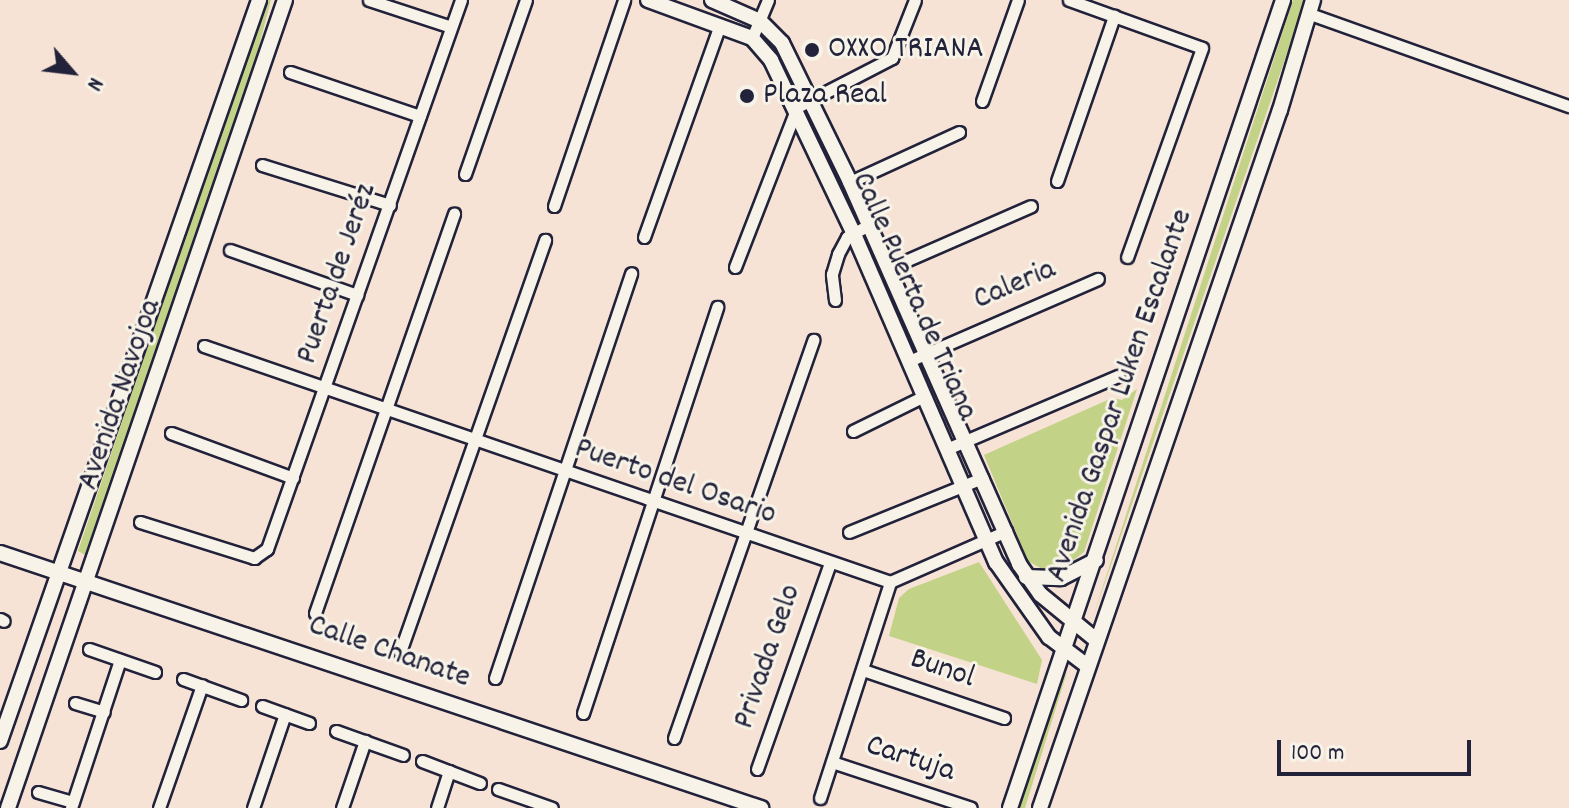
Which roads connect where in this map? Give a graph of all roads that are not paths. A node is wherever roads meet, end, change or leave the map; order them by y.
1 (259, 0) edge
2 (369, 0) edge
3 (461, 0) edge
4 (526, 0) edge
5 (624, 0) edge
6 (648, 0) edge
7 (712, 0) edge
8 (768, 0) edge
9 (915, 0) edge
10 (1018, 0) edge
11 (1069, 0) edge
12 (1283, 0) edge
13 (284, 2) edge
14 (1101, 5) edge
15 (1311, 7) edge
16 (1114, 16) junction
17 (760, 21) junction
18 (720, 25) junction
19 (451, 27) junction
20 (752, 38) junction
21 (290, 72) dead end
22 (810, 97) junction
23 (982, 101) dead end
24 (1569, 106) edge
25 (797, 107) junction
26 (420, 116) junction
27 (959, 132) dead end
28 (262, 165) dead end
29 (465, 174) dead end
30 (1057, 181) dead end
31 (850, 182) junction
32 (390, 205) junction
33 (554, 206) dead end
34 (1031, 206) dead end
35 (454, 213) dead end
36 (869, 225) junction
37 (853, 232) junction
38 (644, 237) dead end
39 (545, 240) dead end
40 (230, 250) dead end
41 (1127, 257) dead end
42 (735, 267) dead end
43 (887, 269) junction
44 (631, 273) dead end
45 (1098, 279) dead end
46 (357, 295) junction
47 (835, 300) dead end
48 (717, 307) dead end
49 (813, 340) dead end
50 (204, 346) dead end
51 (926, 354) junction
52 (909, 361) junction
53 (1118, 376) dead end
54 (326, 388) junction
55 (924, 396) junction
56 (384, 409) junction
57 (853, 431) dead end
58 (171, 433) dead end
59 (474, 441) junction
60 (966, 441) junction
61 (949, 448) junction
62 (564, 473) junction
63 (293, 478) junction
64 (982, 478) junction
65 (965, 485) junction
66 (655, 503) junction
67 (140, 522) dead end
68 (1006, 531) junction
69 (849, 532) dead end
70 (743, 534) junction
71 (987, 539) junction
72 (0, 553) edge
73 (1096, 560) junction
74 (830, 563) junction
75 (60, 572) junction
76 (1026, 577) junction
77 (86, 580) junction
78 (890, 582) junction
79 (1040, 594) junction
80 (1026, 609) junction
81 (315, 613) dead end
82 (1074, 625) junction
83 (1095, 639) junction
84 (89, 649) dead end
85 (1064, 651) junction
86 (400, 652) dead end
87 (120, 660) junction
88 (1086, 665) junction
89 (863, 670) junction
90 (155, 672) dead end
91 (495, 678) dead end
92 (183, 679) dead end
93 (202, 685) junction
94 (241, 700) dead end
95 (75, 703) dead end
96 (262, 706) dead end
97 (104, 712) junction
98 (583, 713) dead end
99 (285, 714) junction
100 (1004, 718) dead end
101 (309, 723) dead end
102 (336, 731) dead end
103 (674, 738) dead end
104 (0, 741) edge
105 (365, 741) junction
106 (403, 755) dead end
107 (422, 761) dead end
108 (832, 762) junction
109 (757, 769) dead end
110 (449, 771) junction
111 (480, 783) dead end
112 (498, 789) dead end
113 (38, 792) dead end
114 (820, 798) dead end
115 (530, 804) edge
116 (72, 805) edge
117 (8, 808) edge
118 (159, 808) edge
119 (253, 808) edge
120 (342, 808) edge
121 (437, 808) edge
122 (552, 808) edge
123 (761, 808) edge
124 (971, 808) edge
125 (1010, 808) edge
126 (1040, 808) edge

1 - 75 street, Avenida Navojoa
2 - 19 street
3 - 19 street, Puerta de Jeréz
4 - 29 street
5 - 33 street
6 - 18 street
7 - 17 street, Calle Puerta de Triana
8 - 17 street
9 - 22 street
10 - 23 street
11 - 14 street
12 - 73 street, Avenida Gaspar Luken Escalante
13 - 77 street, Avenida Navojoa
14 - 16 street
15 - 24 street
15 - 83 street, Avenida Gaspar Luken Escalante
16 - 30 street
16 - 41 street
17 - 20 street
17 - 22 street, Calle Puerta de Triana
18 - 20 street
18 - 38 street
19 - 26 street, Puerta de Jeréz
20 - 25 street, Calle Puerta de Triana
21 - 26 street
22 - 25 street
22 - 31 street, Calle Puerta de Triana
25 - 37 street, Calle Puerta de Triana
25 - 42 street
26 - 32 street, Puerta de Jeréz
27 - 31 street
28 - 32 street
31 - 36 street, Calle Puerta de Triana
32 - 46 street, Puerta de Jeréz
34 - 43 street
35 - 56 street
36 - 37 street
36 - 43 street, Calle Puerta de Triana
37 - 47 street
37 - 52 street, Calle Puerta de Triana
39 - 59 street
40 - 46 street
43 - 51 street, Calle Puerta de Triana
44 - 62 street
45 - 51 street, Caleria
46 - 54 street, Puerta de Jeréz
48 - 66 street
49 - 70 street
50 - 54 street, Puerto del Osario
51 - 52 street, Caleria
51 - 60 street, Calle Puerta de Triana
52 - 55 street, Calle Puerta de Triana
53 - 60 street
54 - 56 street, Puerto del Osario
54 - 63 street, Puerta de Jeréz
55 - 57 street
55 - 61 street, Calle Puerta de Triana
56 - 59 street, Puerto del Osario
56 - 81 street
58 - 63 street
59 - 62 street, Puerto del Osario
59 - 86 street
60 - 61 street
60 - 64 street, Calle Puerta de Triana
61 - 65 street, Calle Puerta de Triana
62 - 66 street, Puerto del Osario
62 - 91 street
63 - 67 street, Puerta de Jeréz
64 - 65 street
64 - 68 street, Calle Puerta de Triana
65 - 69 street
65 - 71 street, Calle Puerta de Triana
66 - 70 street, Puerto del Osario
66 - 98 street
68 - 71 street
68 - 76 street, Calle Puerta de Triana
70 - 74 street, Puerto del Osario
70 - 103 street
71 - 78 street
71 - 80 street, Calle Puerta de Triana
72 - 75 street, Calle Chanate
73 - 76 street
73 - 82 street, Avenida Gaspar Luken Escalante
74 - 78 street, Puerto del Osario
74 - 109 street, Privada Gelo
75 - 77 street, Calle Chanate
75 - 104 street, Avenida Navojoa
76 - 79 street, Calle Puerta de Triana
77 - 117 street, Avenida Navojoa
77 - 123 street, Calle Chanate
78 - 89 street
79 - 80 street
79 - 82 street, Calle Puerta de Triana
80 - 85 street, Calle Puerta de Triana
82 - 83 street, Calle Puerta de Triana
82 - 85 street, Avenida Gaspar Luken Escalante
83 - 88 street, Avenida Gaspar Luken Escalante
84 - 87 street
85 - 88 street, Calle Puerta de Triana
85 - 125 street, Avenida Gaspar Luken Escalante
87 - 90 street
87 - 97 street
88 - 126 street, Avenida Gaspar Luken Escalante
89 - 100 street, Bunol
89 - 108 street
92 - 93 street
93 - 94 street
93 - 118 street
95 - 97 street
96 - 99 street
97 - 116 street
99 - 101 street
99 - 119 street
102 - 105 street
105 - 106 street
105 - 120 street
107 - 110 street
108 - 114 street
108 - 124 street, Cartuja
110 - 111 street
110 - 121 street
112 - 115 street
113 - 116 street
115 - 122 street

